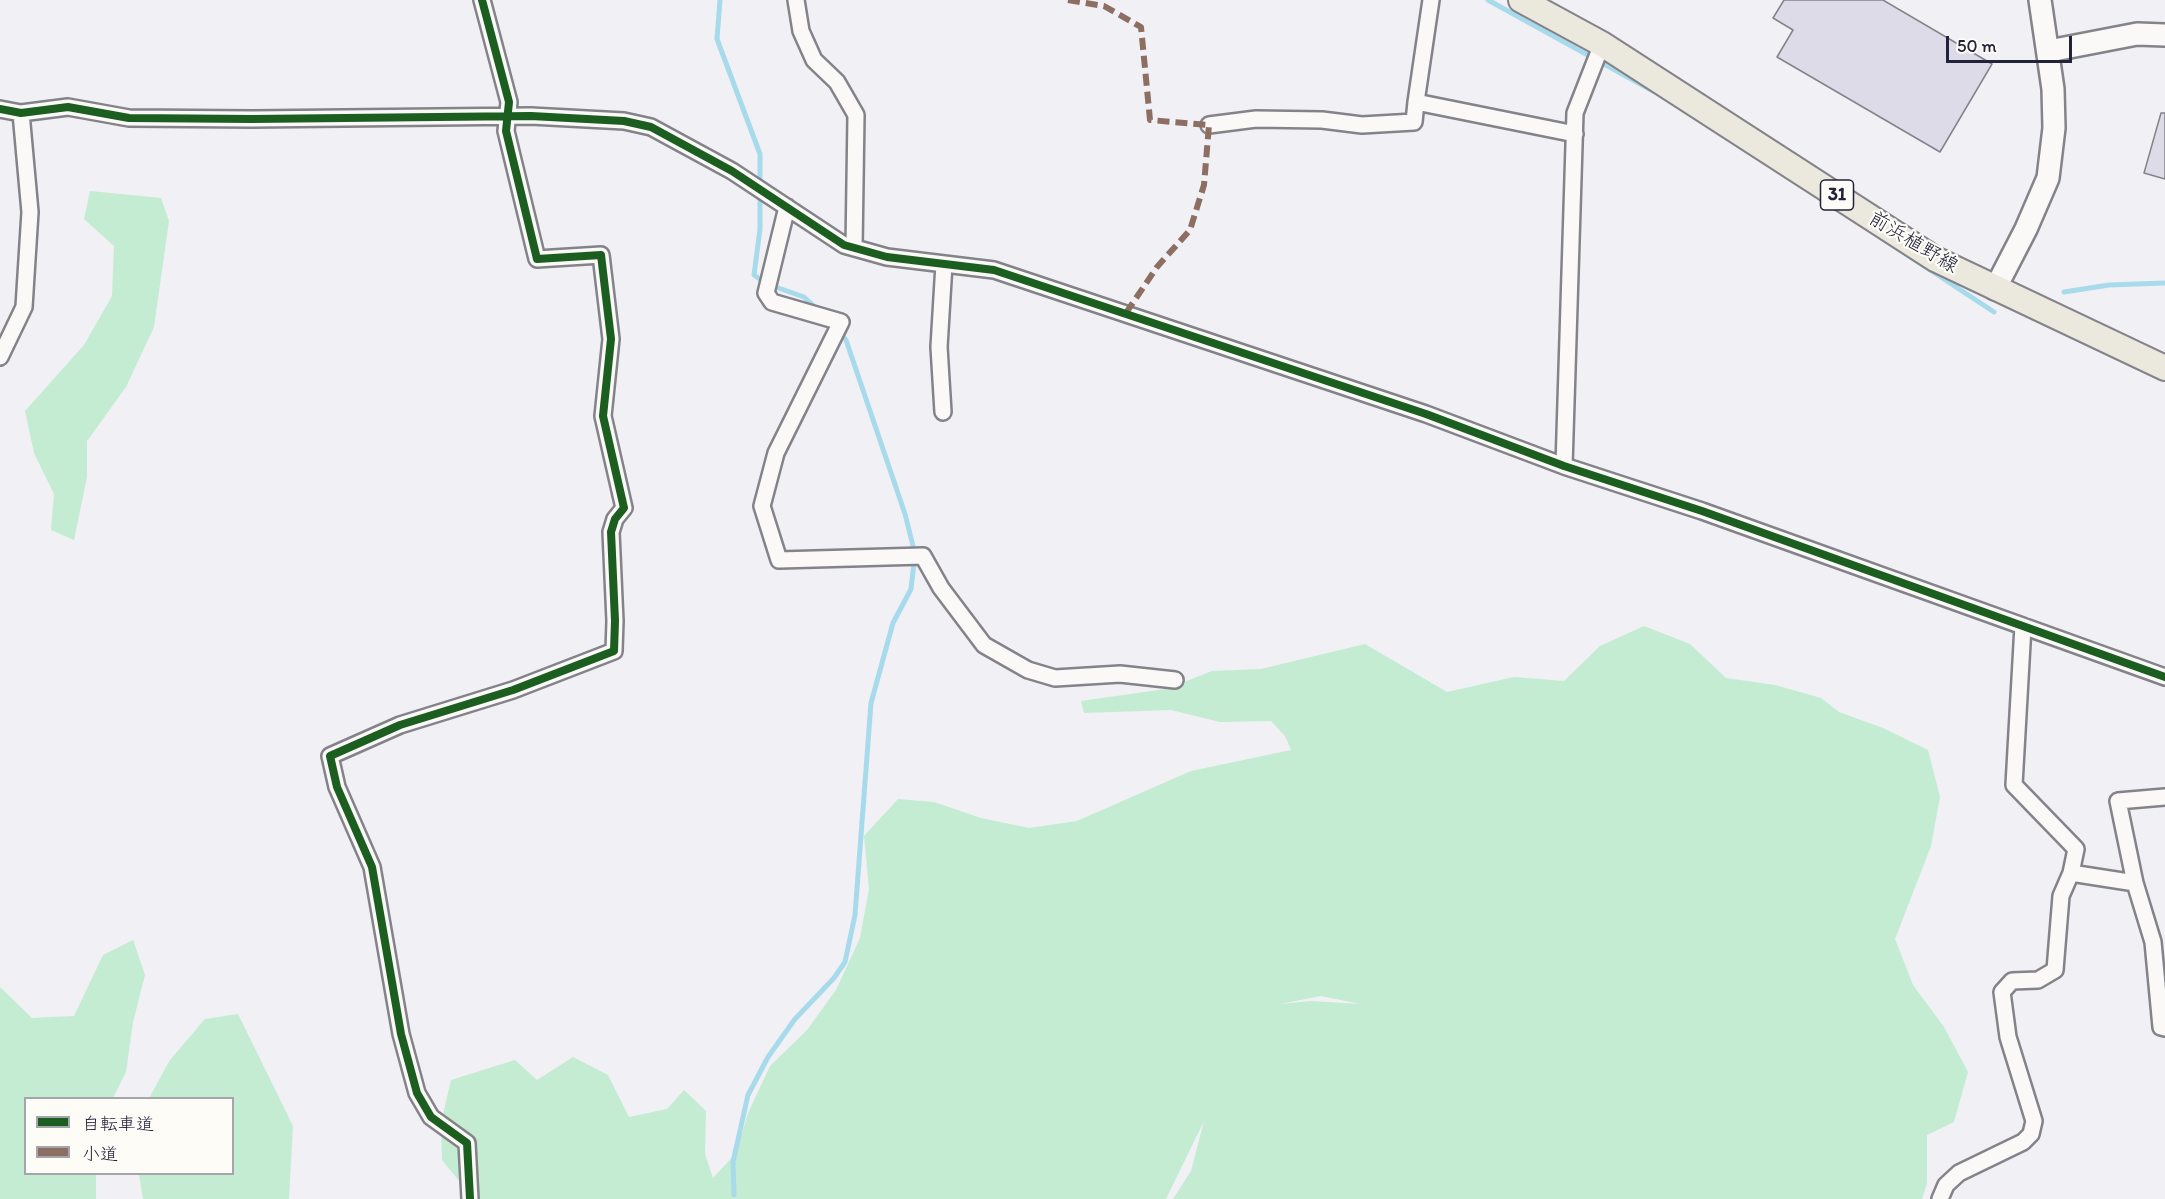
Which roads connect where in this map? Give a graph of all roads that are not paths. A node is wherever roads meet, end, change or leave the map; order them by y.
1 (482, 0) edge
2 (796, 0) edge
3 (1431, 0) edge
4 (1521, 0) edge
5 (2040, 0) edge
6 (2165, 35) edge
7 (1602, 44) junction
8 (2049, 51) junction
9 (1416, 102) junction
10 (0, 109) edge
11 (21, 113) junction
12 (508, 116) junction
13 (1209, 125) dead end
14 (1575, 134) junction
15 (787, 207) junction
16 (854, 248) junction
17 (944, 264) junction
18 (1995, 289) junction
19 (0, 357) edge
20 (2165, 368) edge
21 (943, 412) dead end
22 (1564, 466) junction
23 (2024, 626) junction
24 (2165, 677) edge
25 (1175, 680) dead end
26 (2165, 797) edge
27 (2071, 873) junction
28 (2135, 883) junction
29 (2165, 1028) edge
30 (470, 1199) edge
31 (1940, 1199) edge

1 - 12 street
2 - 16 street
3 - 9 street
4 - 7 main road, 前浜植野線 / 31
5 - 8 street
6 - 8 street
7 - 14 street
7 - 18 main road, 前浜植野線 / 31
8 - 18 street
9 - 13 street
9 - 14 street
10 - 11 street
11 - 12 street
11 - 19 street
12 - 15 street
12 - 30 street
14 - 22 street
15 - 16 street
15 - 25 street
16 - 17 street
17 - 21 street
17 - 22 street
18 - 20 main road, 前浜植野線 / 31
22 - 23 street
23 - 24 street
23 - 27 street
26 - 28 street
27 - 28 street
27 - 31 street
28 - 29 street

